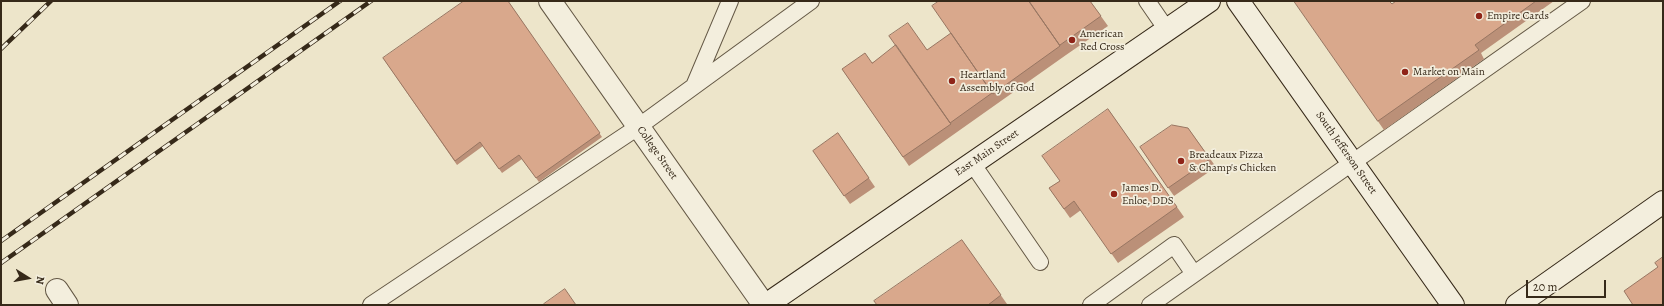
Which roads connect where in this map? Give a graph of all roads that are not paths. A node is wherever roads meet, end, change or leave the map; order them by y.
1 (550, 1) edge
2 (730, 1) edge
3 (811, 1) edge
4 (1147, 1) edge
5 (1209, 1) edge
6 (1238, 1) edge
7 (1582, 1) edge
8 (1167, 30) junction
9 (694, 87) junction
10 (638, 127) junction
11 (1352, 162) junction
12 (972, 164) junction
13 (1663, 202) edge
14 (1040, 262) dead end
15 (1194, 274) junction
16 (372, 305) edge
17 (765, 305) edge
18 (1091, 305) edge
19 (1150, 305) edge
20 (1453, 305) edge
21 (1517, 305) edge

1 - 10 main road, College Street
2 - 9 lane
3 - 9 lane
4 - 8 lane
5 - 8 main road, East Main Street
6 - 11 main road, South Jefferson Street
7 - 11 lane
8 - 12 main road, East Main Street
9 - 10 lane
10 - 16 lane
10 - 17 main road, College Street
11 - 15 lane
11 - 20 main road, South Jefferson Street
12 - 14 lane
12 - 17 main road, East Main Street
13 - 21 main road
15 - 18 lane
15 - 19 lane

